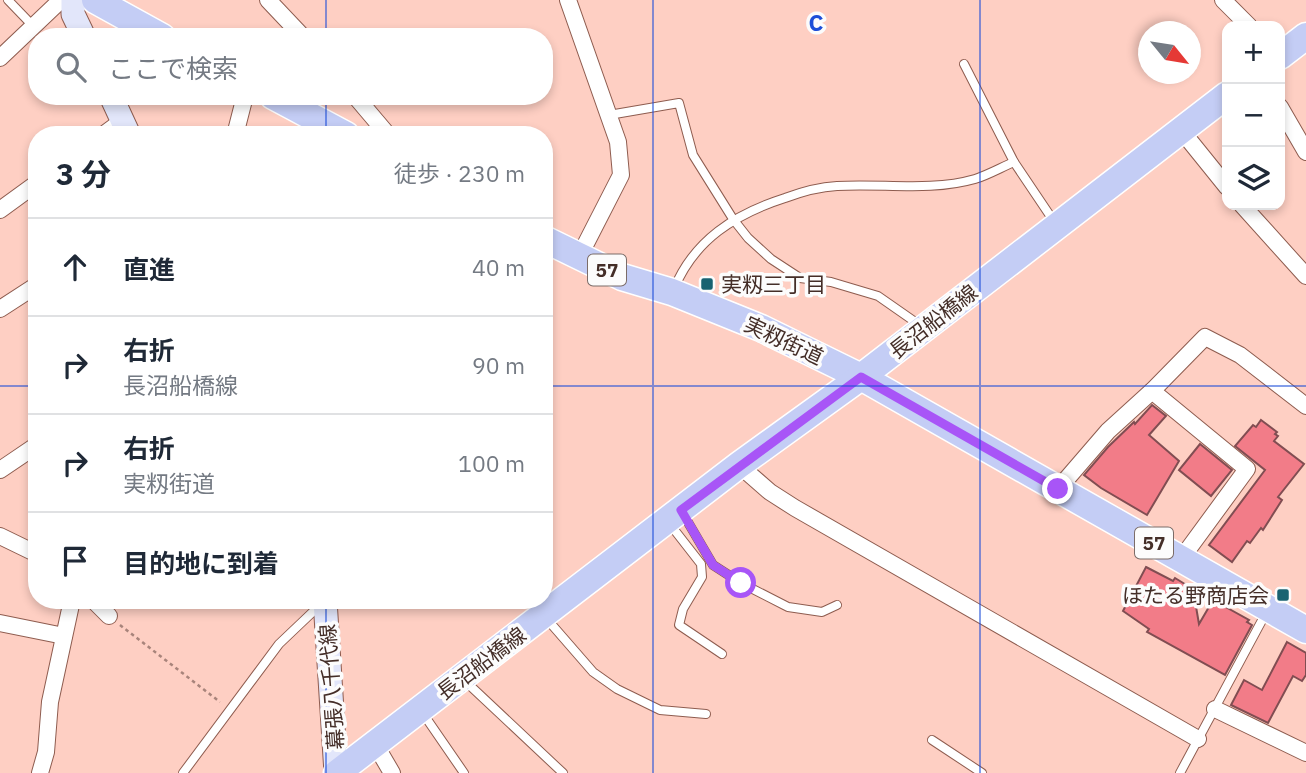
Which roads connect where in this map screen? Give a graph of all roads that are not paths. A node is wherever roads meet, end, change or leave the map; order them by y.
1 (8, 0) edge
2 (61, 0) edge
3 (73, 0) edge
4 (94, 0) edge
5 (268, 0) edge
6 (568, 0) edge
7 (1223, 0) edge
8 (1244, 21) edge
9 (34, 27) joint
10 (80, 28) edge
11 (145, 28) edge
12 (294, 28) edge
13 (28, 32) edge
14 (1306, 36) edge
15 (1285, 52) edge
16 (0, 58) edge
17 (964, 64) dead end
18 (1222, 99) edge
19 (115, 105) edge
20 (242, 105) edge
21 (290, 105) edge
22 (363, 105) edge
23 (609, 116) junction
24 (1285, 116) edge
25 (124, 126) edge
26 (237, 126) edge
27 (329, 126) edge
28 (380, 126) edge
29 (1181, 131) junction
30 (1306, 152) edge
31 (1014, 162) junction
32 (1222, 181) edge
33 (28, 190) edge
34 (0, 210) edge
35 (1247, 210) edge
36 (733, 219) junction
37 (1056, 226) junction
38 (553, 244) edge
39 (579, 257) junction
40 (1306, 276) edge
41 (28, 291) edge
42 (672, 292) junction
43 (0, 309) edge
44 (923, 328) junction
45 (861, 377) junction
46 (1152, 391) junction
47 (1306, 406) edge
48 (28, 450) edge
49 (3, 463) edge
50 (739, 465) junction
51 (1058, 489) junction
52 (674, 515) junction
53 (0, 536) edge
54 (28, 550) edge
55 (1181, 559) junction
56 (837, 605) dead end
57 (70, 609) edge
58 (102, 609) edge
59 (316, 609) edge
60 (326, 609) edge
61 (1268, 609) junction
62 (109, 616) road end
63 (544, 616) junction
64 (0, 623) edge
65 (1306, 631) edge
66 (64, 636) junction
67 (722, 653) dead end
68 (462, 678) junction
69 (1215, 709) junction
70 (420, 710) junction
71 (706, 714) dead end
72 (1198, 739) junction
73 (932, 740) dead end
74 (375, 744) junction
75 (1306, 753) edge
76 (40, 773) edge
77 (183, 773) edge
78 (337, 773) edge
79 (392, 773) edge
80 (464, 773) edge
81 (563, 773) edge
82 (982, 773) edge
83 (1180, 773) edge

1 - 9 lane
2 - 9 street
3 - 10 main road
4 - 11 main road
5 - 12 street
6 - 23 street
7 - 8 street
13 - 16 street
14 - 15 main road
17 - 31 lane
18 - 29 main road, 長沼船橋線
19 - 25 main road
20 - 26 street
21 - 27 main road
22 - 28 street
23 - 36 lane
23 - 39 street
24 - 30 street
29 - 32 street
29 - 37 main road, 長沼船橋線
31 - 36 lane
31 - 37 lane
33 - 34 street
35 - 40 street
36 - 42 lane
36 - 44 lane
37 - 44 main road, 長沼船橋線
38 - 39 main road, 実籾街道 / 57
39 - 42 main road, 実籾街道 / 57
41 - 43 street
42 - 45 main road, 実籾街道 / 57
44 - 45 main road, 長沼船橋線
45 - 50 main road, 長沼船橋線
45 - 51 main road, 実籾街道 / 57
46 - 47 street
46 - 51 street
46 - 55 street
48 - 49 street
50 - 52 main road, 長沼船橋線
50 - 72 street
51 - 55 main road, 実籾街道 / 57
52 - 56 lane
52 - 63 main road, 長沼船橋線
52 - 67 lane
53 - 54 street
55 - 61 main road, 実籾街道 / 57
57 - 66 street
58 - 62 street
59 - 77 lane
60 - 78 main road, 幕張八千代線
61 - 65 main road, 実籾街道 / 57
61 - 69 lane
63 - 68 main road, 長沼船橋線
63 - 71 lane
64 - 66 street
66 - 76 street
68 - 70 main road, 長沼船橋線
68 - 81 lane
69 - 72 lane
69 - 75 street
70 - 74 main road, 長沼船橋線
70 - 80 lane
72 - 83 lane
73 - 82 lane
74 - 78 main road, 長沼船橋線
74 - 79 street

